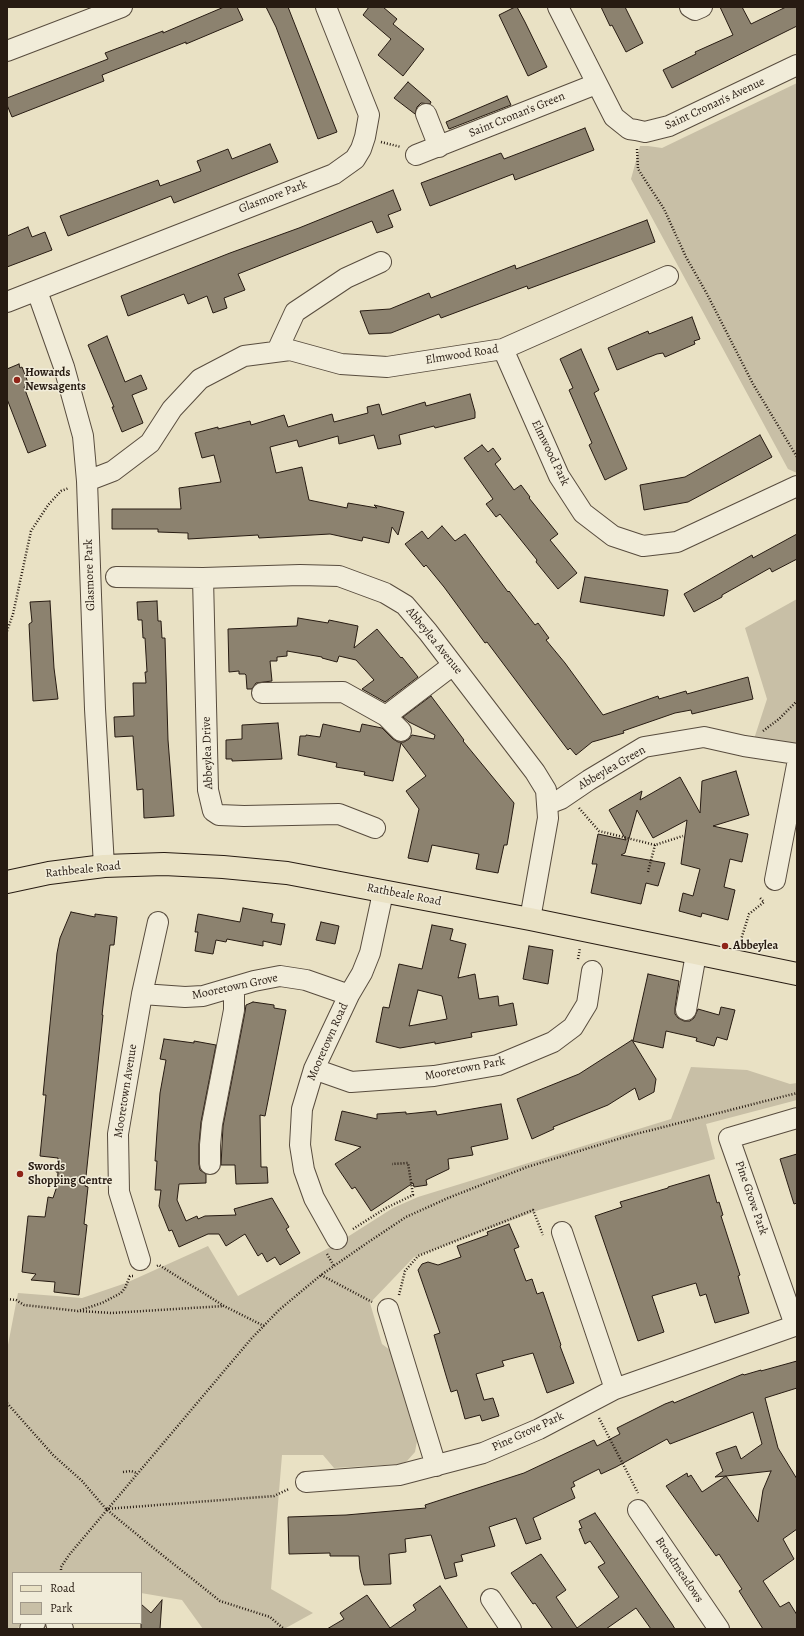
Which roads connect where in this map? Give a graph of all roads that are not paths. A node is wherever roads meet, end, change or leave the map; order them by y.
1 (122, 7) edge
2 (326, 7) edge
3 (558, 7) edge
4 (690, 7) edge
5 (702, 7) edge
6 (7, 51) edge
7 (797, 65) edge
8 (596, 84) junction
9 (426, 114) dead end
10 (439, 147) junction
11 (416, 155) road end
12 (381, 262) dead end
13 (668, 276) dead end
14 (37, 291) junction
15 (7, 302) edge
16 (503, 350) junction
17 (277, 351) junction
18 (87, 481) junction
19 (797, 486) edge
20 (116, 577) dead end
21 (203, 578) junction
22 (453, 665) junction
23 (262, 693) dead end
24 (386, 716) junction
25 (401, 731) dead end
26 (797, 754) edge
27 (797, 765) edge
28 (548, 804) junction
29 (375, 828) dead end
30 (104, 866) junction
31 (775, 880) dead end
32 (7, 882) edge
33 (381, 891) junction
34 (530, 919) junction
35 (158, 922) dead end
36 (696, 954) junction
37 (585, 968) road end
38 (797, 974) edge
39 (234, 987) junction
40 (142, 994) junction
41 (349, 995) junction
42 (686, 1010) dead end
43 (314, 1069) junction
44 (797, 1118) edge
45 (210, 1164) dead end
46 (554, 1236) road end
47 (337, 1239) road end
48 (141, 1266) road end
49 (387, 1302) road end
50 (796, 1325) edge
51 (615, 1389) junction
52 (436, 1466) junction
53 (306, 1482) road end
54 (638, 1510) road end
55 (491, 1599) dead end
56 (511, 1629) edge
57 (720, 1629) edge

1 - 6 street
2 - 14 street, Glasmore Park
3 - 8 street, Saint Cronan's Avenue
4 - 5 street
7 - 8 street, Saint Cronan's Avenue
8 - 10 street, Saint Cronan's Green
9 - 10 street
10 - 11 street, Saint Cronan's Green
12 - 17 street
13 - 16 street, Elmwood Road
14 - 15 street, Glasmore Park
14 - 18 street, Glasmore Park
16 - 17 street, Elmwood Road
16 - 19 street, Elmwood Park
17 - 18 street, Elmwood Road
18 - 30 street, Glasmore Park
20 - 21 street, Abbeylea Avenue
21 - 22 street, Abbeylea Avenue
21 - 29 street, Abbeylea Drive
22 - 24 street
22 - 28 street, Abbeylea Avenue
23 - 24 street
24 - 25 street
26 - 28 street, Abbeylea Green
27 - 31 street
28 - 34 street, Abbeylea Avenue
30 - 32 main road, Rathbeale Road
30 - 33 main road, Rathbeale Road
33 - 34 main road, Rathbeale Road
33 - 41 street, Mooretown Road
34 - 36 main road, Rathbeale Road
35 - 40 street, Mooretown Avenue
36 - 38 main road, Rathbeale Road
36 - 42 street
37 - 43 street, Mooretown Park
39 - 40 street, Mooretown Grove
39 - 41 street, Mooretown Grove
39 - 45 street
40 - 48 street, Mooretown Avenue
41 - 43 street, Mooretown Road
43 - 47 street, Mooretown Road
44 - 50 street, Pine Grove Park
46 - 51 street
49 - 52 street
50 - 51 street, Pine Grove Park
51 - 52 street, Pine Grove Park
52 - 53 street, Pine Grove Park
54 - 57 street, Broadmeadows
55 - 56 street

